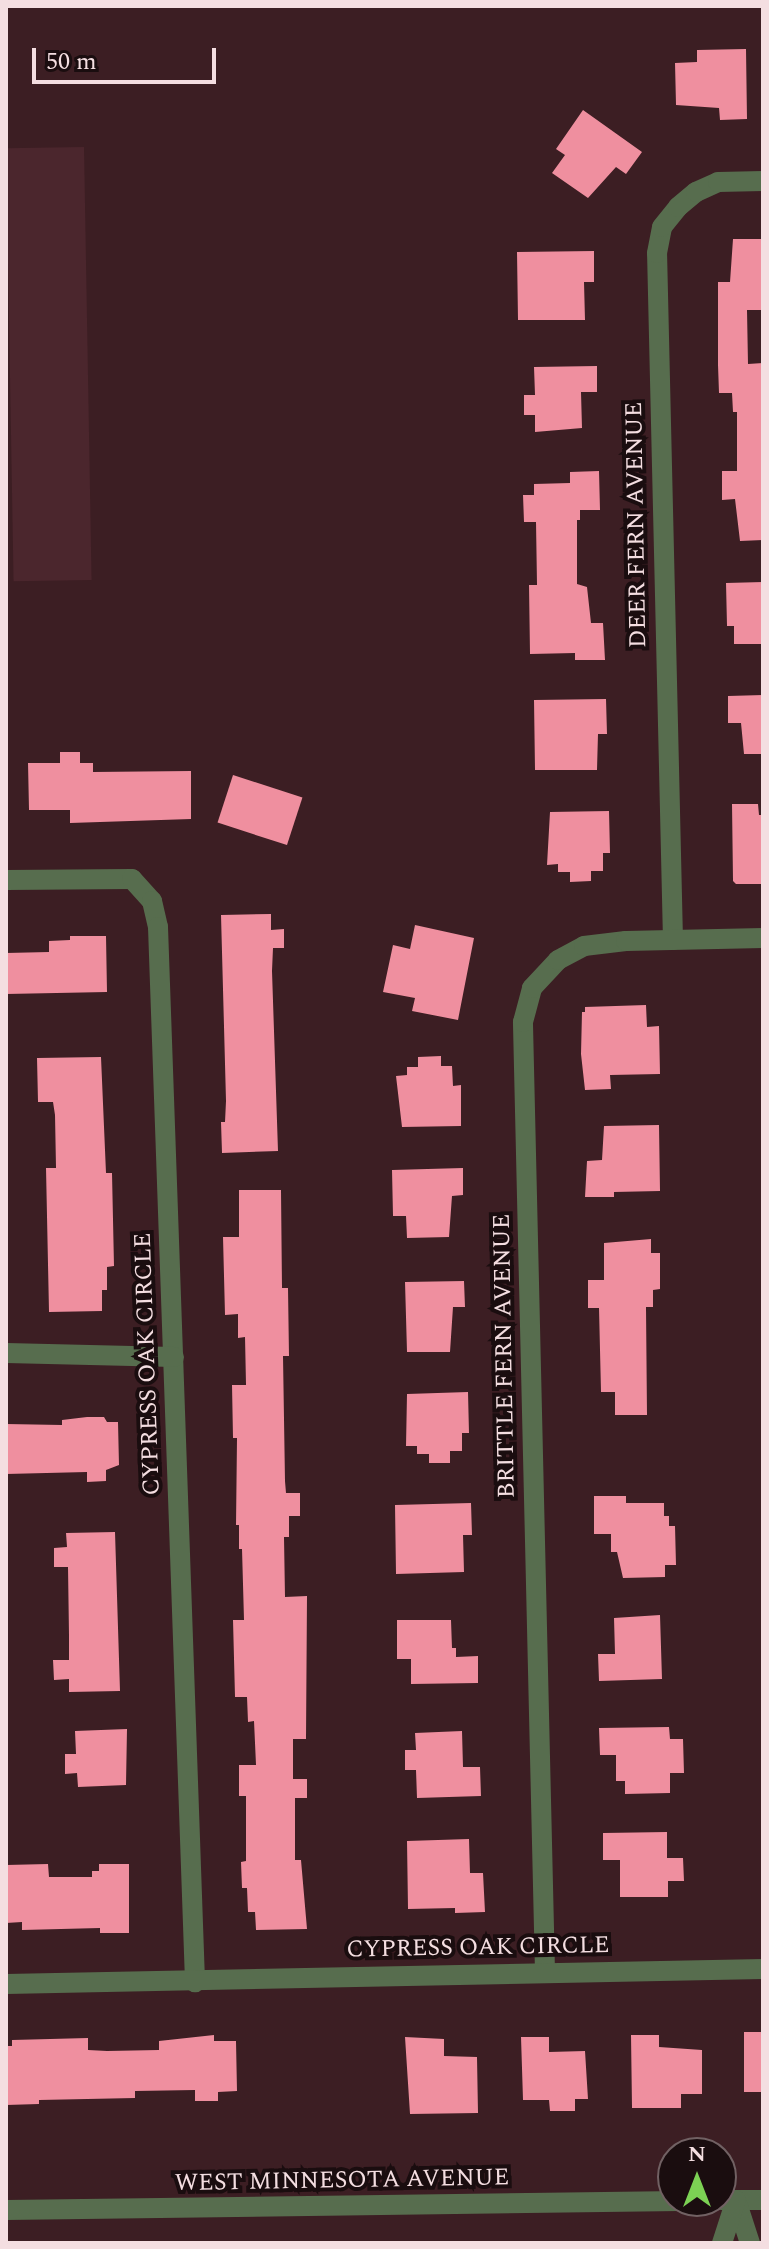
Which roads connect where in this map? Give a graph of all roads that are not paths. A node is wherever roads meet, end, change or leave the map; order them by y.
1 (763, 181) edge
2 (6, 880) edge
3 (763, 938) edge
4 (673, 940) junction
5 (6, 1353) edge
6 (174, 1357) junction
7 (763, 1969) edge
8 (545, 1972) junction
9 (195, 1982) junction
10 (6, 1984) edge
11 (737, 2200) edge
12 (763, 2200) edge
13 (657, 2201) edge
14 (6, 2210) edge
15 (737, 2216) edge
16 (726, 2217) edge
17 (722, 2243) edge
18 (750, 2243) edge

1 - 4 street, DEER FERN AVENUE
2 - 6 street, CYPRESS OAK CIRCLE
3 - 4 street, BRITTLE FERN AVENUE
4 - 8 street, BRITTLE FERN AVENUE
5 - 6 street
6 - 9 street, CYPRESS OAK CIRCLE
7 - 8 street, CYPRESS OAK CIRCLE
8 - 9 street, CYPRESS OAK CIRCLE
9 - 10 street, CYPRESS OAK CIRCLE
11 - 12 street
13 - 14 street, WEST MINNESOTA AVENUE
15 - 18 street
16 - 17 street

